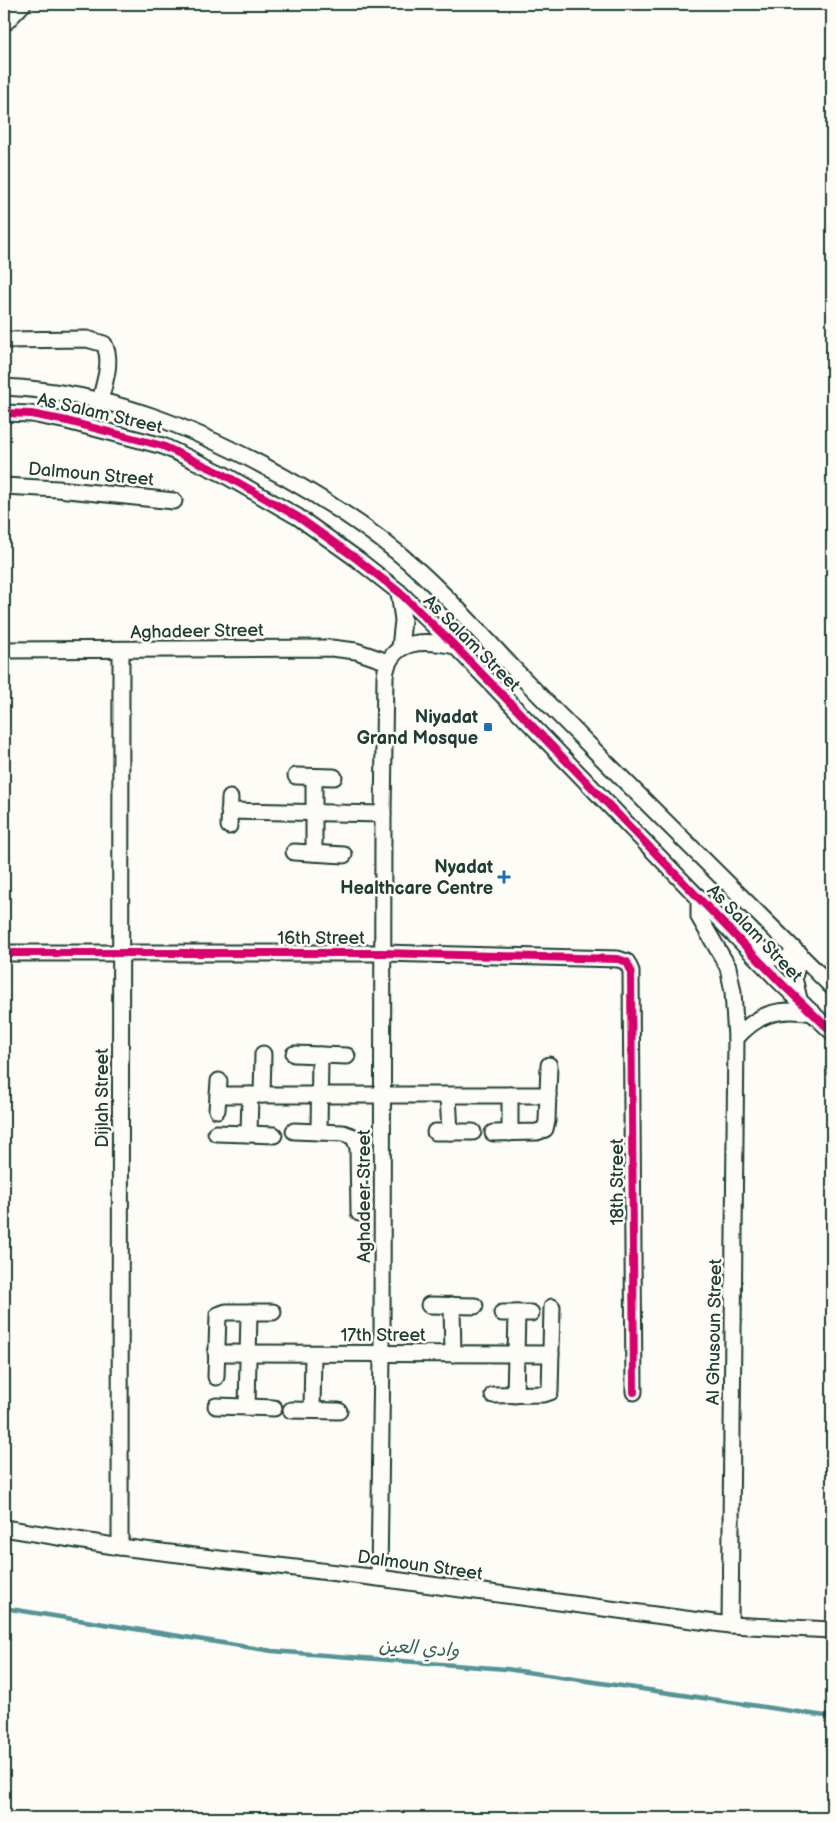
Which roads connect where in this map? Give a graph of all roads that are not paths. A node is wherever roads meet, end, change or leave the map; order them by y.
1 (23, 4) edge
2 (4, 24) edge
3 (4, 340) edge
4 (4, 387) edge
5 (100, 401) junction
6 (4, 413) edge
7 (4, 486) edge
8 (174, 501) dead end
9 (399, 592) junction
10 (455, 646) junction
11 (400, 648) junction
12 (4, 650) edge
13 (121, 650) junction
14 (388, 662) junction
15 (296, 776) dead end
16 (314, 777) junction
17 (334, 777) dead end
18 (314, 813) junction
19 (383, 814) junction
20 (229, 826) dead end
21 (294, 852) dead end
22 (314, 853) junction
23 (344, 855) dead end
24 (699, 897) junction
25 (738, 937) junction
26 (121, 952) junction
27 (4, 953) edge
28 (383, 954) junction
29 (800, 954) junction
30 (631, 971) joint
31 (832, 986) edge
32 (800, 1000) junction
33 (813, 1013) junction
34 (832, 1032) edge
35 (736, 1038) junction
36 (264, 1054) dead end
37 (294, 1054) dead end
38 (320, 1055) junction
39 (347, 1056) dead end
40 (549, 1065) dead end
41 (218, 1095) dead end
42 (256, 1095) junction
43 (510, 1095) junction
44 (548, 1095) junction
45 (320, 1096) junction
46 (384, 1096) junction
47 (448, 1096) junction
48 (294, 1131) dead end
49 (319, 1132) junction
50 (473, 1132) dead end
51 (216, 1133) dead end
52 (493, 1133) dead end
53 (510, 1133) junction
54 (249, 1134) junction
55 (274, 1135) dead end
56 (359, 1213) dead end
57 (429, 1305) dead end
58 (452, 1305) junction
59 (475, 1306) dead end
60 (552, 1308) dead end
61 (249, 1312) junction
62 (273, 1312) dead end
63 (517, 1313) dead end
64 (216, 1352) junction
65 (248, 1353) junction
66 (313, 1354) junction
67 (382, 1354) junction
68 (452, 1354) junction
69 (516, 1354) junction
70 (551, 1354) junction
71 (216, 1377) dead end
72 (634, 1392) dead end
73 (515, 1394) junction
74 (493, 1395) dead end
75 (216, 1406) dead end
76 (247, 1407) junction
77 (274, 1408) dead end
78 (291, 1410) dead end
79 (312, 1410) junction
80 (339, 1411) dead end
81 (4, 1528) edge
82 (120, 1546) junction
83 (379, 1578) junction
84 (730, 1625) junction
85 (832, 1630) edge

1 - 2 street
3 - 5 street
4 - 5 street, As Salam Street
5 - 29 street, As Salam Street
6 - 9 street, As Salam Street
7 - 8 street, Dalmoun Street
9 - 10 street, As Salam Street
9 - 11 street
10 - 11 street
10 - 24 street, As Salam Street
11 - 14 street
12 - 13 street, Aghadeer Street
13 - 14 street, Aghadeer Street
13 - 26 street, Dijlah Street
14 - 19 street, Aghadeer Street
15 - 16 street
16 - 17 street
16 - 18 street
18 - 19 street
18 - 20 street
18 - 22 street
19 - 28 street, Aghadeer Street
21 - 22 street
22 - 23 street
24 - 25 street, As Salam Street
24 - 35 street, Al Ghusoun Street
25 - 29 street
25 - 32 street, As Salam Street
26 - 27 street, 16th Street
26 - 28 street, 16th Street
26 - 82 street, Dijlah Street
28 - 30 street, 16th Street
28 - 46 street, Aghadeer Street
29 - 31 street, As Salam Street
29 - 32 street
30 - 72 street, 18th Street
32 - 33 street, As Salam Street
33 - 34 street, As Salam Street
33 - 35 street
35 - 84 street, Al Ghusoun Street
36 - 42 street
37 - 38 street
38 - 39 street
38 - 45 street
40 - 44 street
41 - 42 street
42 - 45 street
42 - 54 street
43 - 44 street
43 - 47 street
43 - 53 street
44 - 53 street
45 - 46 street
45 - 49 street
46 - 47 street
46 - 67 street, Aghadeer Street
47 - 50 street
48 - 49 street
49 - 56 street
51 - 54 street
52 - 53 street
54 - 55 street
57 - 58 street, 17th Street
58 - 59 street, 17th Street
58 - 68 street
60 - 70 street
61 - 62 street
61 - 64 street
61 - 65 street
63 - 69 street
64 - 65 street, 17th Street
64 - 71 street
65 - 66 street, 17th Street
65 - 76 street
66 - 67 street, 17th Street
66 - 79 street
67 - 68 street, 17th Street
67 - 83 street, Aghadeer Street
68 - 69 street, 17th Street
69 - 70 street, 17th Street
69 - 73 street
70 - 73 street
73 - 74 street
75 - 76 street
76 - 77 street
78 - 79 street
79 - 80 street
81 - 82 street, Dalmoun Street
82 - 83 street, Dalmoun Street
83 - 84 street, Dalmoun Street
84 - 85 street, Dalmoun Street

